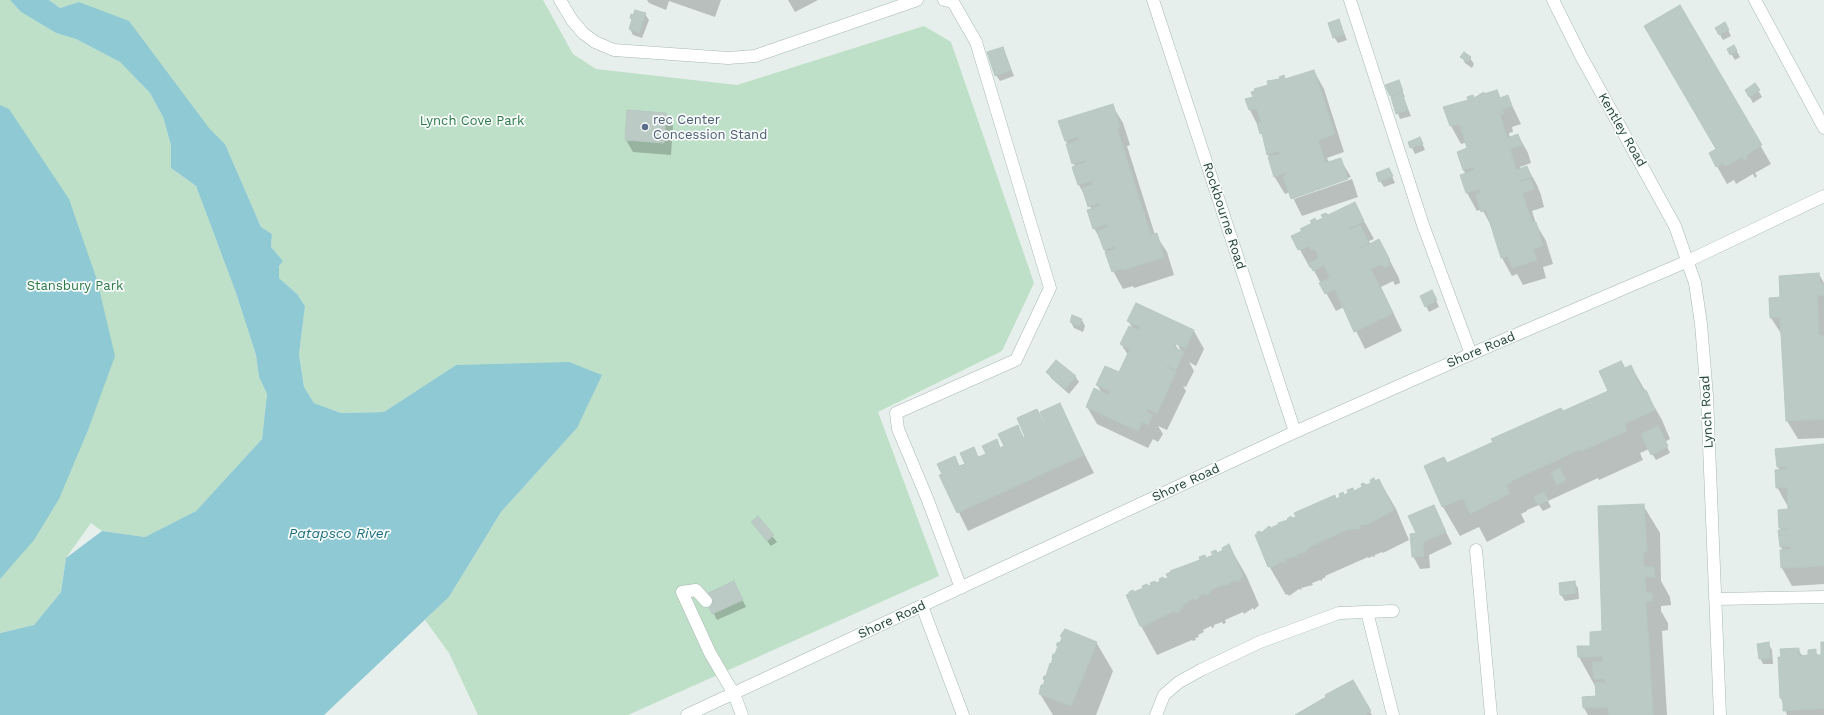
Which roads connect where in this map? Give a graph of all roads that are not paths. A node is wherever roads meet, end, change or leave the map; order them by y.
1 (560, 0) edge
2 (917, 0) edge
3 (944, 0) edge
4 (1153, 0) edge
5 (1350, 0) edge
6 (1553, 0) edge
7 (1755, 0) edge
8 (1824, 128) edge
9 (1824, 196) edge
10 (1688, 260) junction
11 (1471, 354) junction
12 (1296, 432) junction
13 (1476, 550) dead end
14 (961, 588) junction
15 (1824, 597) edge
16 (1715, 599) junction
17 (706, 601) dead end
18 (922, 606) junction
19 (1393, 611) dead end
20 (1366, 612) junction
21 (734, 694) junction
22 (687, 715) edge
23 (742, 715) edge
24 (963, 715) edge
25 (1156, 715) edge
26 (1393, 715) edge
27 (1491, 715) edge
28 (1720, 715) edge

1 - 2 street
3 - 14 street
4 - 12 street, Rockbourne Road
5 - 11 street
6 - 10 street, Kentley Road
7 - 8 street
9 - 10 street
10 - 11 street, Shore Road
10 - 16 street, Lynch Road
11 - 12 street, Shore Road
12 - 14 street, Shore Road
13 - 27 street
14 - 18 street, Shore Road
15 - 16 street
16 - 28 street, Lynch Road
17 - 21 street
18 - 21 street, Shore Road
18 - 24 street
19 - 20 street
20 - 25 street
20 - 26 street
21 - 22 street, Shore Road
21 - 23 street

